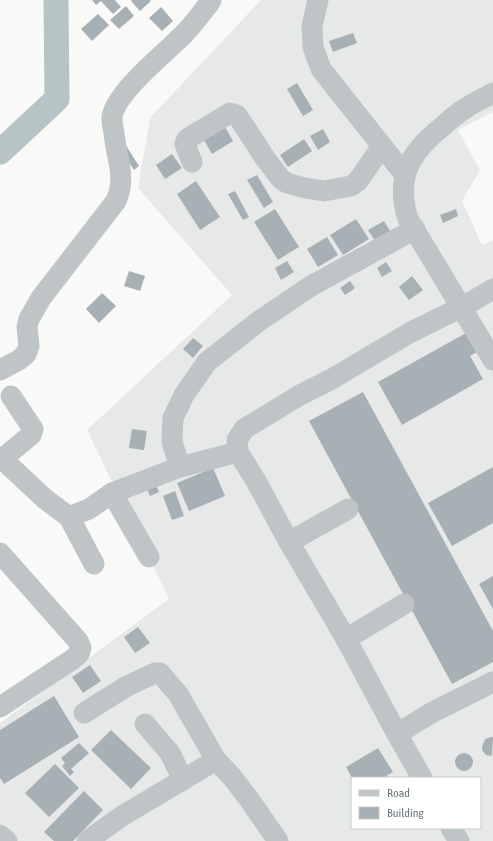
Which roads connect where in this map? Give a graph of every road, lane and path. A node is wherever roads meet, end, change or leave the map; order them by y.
1 (211, 0) edge
2 (318, 0) edge
3 (493, 94) edge
4 (382, 146) junction
5 (192, 162) dead end
6 (405, 175) junction
7 (415, 229) junction
8 (493, 289) edge
9 (462, 307) junction
10 (493, 360) edge
11 (0, 370) edge
12 (11, 396) dead end
13 (238, 452) junction
14 (1, 458) edge
15 (180, 467) junction
16 (112, 493) junction
17 (348, 509) dead end
18 (69, 517) junction
19 (289, 542) junction
20 (0, 553) edge
21 (149, 557) dead end
22 (94, 564) dead end
23 (404, 604) dead end
24 (346, 639) junction
25 (493, 682) edge
26 (0, 707) edge
27 (84, 713) dead end
28 (145, 724) dead end
29 (397, 734) junction
30 (216, 760) junction
31 (421, 777) edge
32 (183, 780) junction
33 (452, 829) edge
34 (0, 835) edge
35 (6, 841) edge
36 (87, 841) edge
37 (278, 841) edge
38 (459, 841) edge

1 - 11 street
2 - 4 street
3 - 6 street
4 - 5 street
4 - 6 street
6 - 7 street
7 - 9 street
7 - 15 street
8 - 9 street
9 - 10 street
9 - 13 street
12 - 14 street
13 - 15 street
13 - 19 street
14 - 18 street
15 - 16 street
16 - 18 street
16 - 21 street
17 - 19 street
18 - 22 street
19 - 24 street
20 - 26 street
23 - 24 street
24 - 29 street
25 - 29 street
27 - 30 street
28 - 32 street
29 - 31 street
30 - 32 street
30 - 37 street
32 - 36 street
33 - 38 street
34 - 35 street

